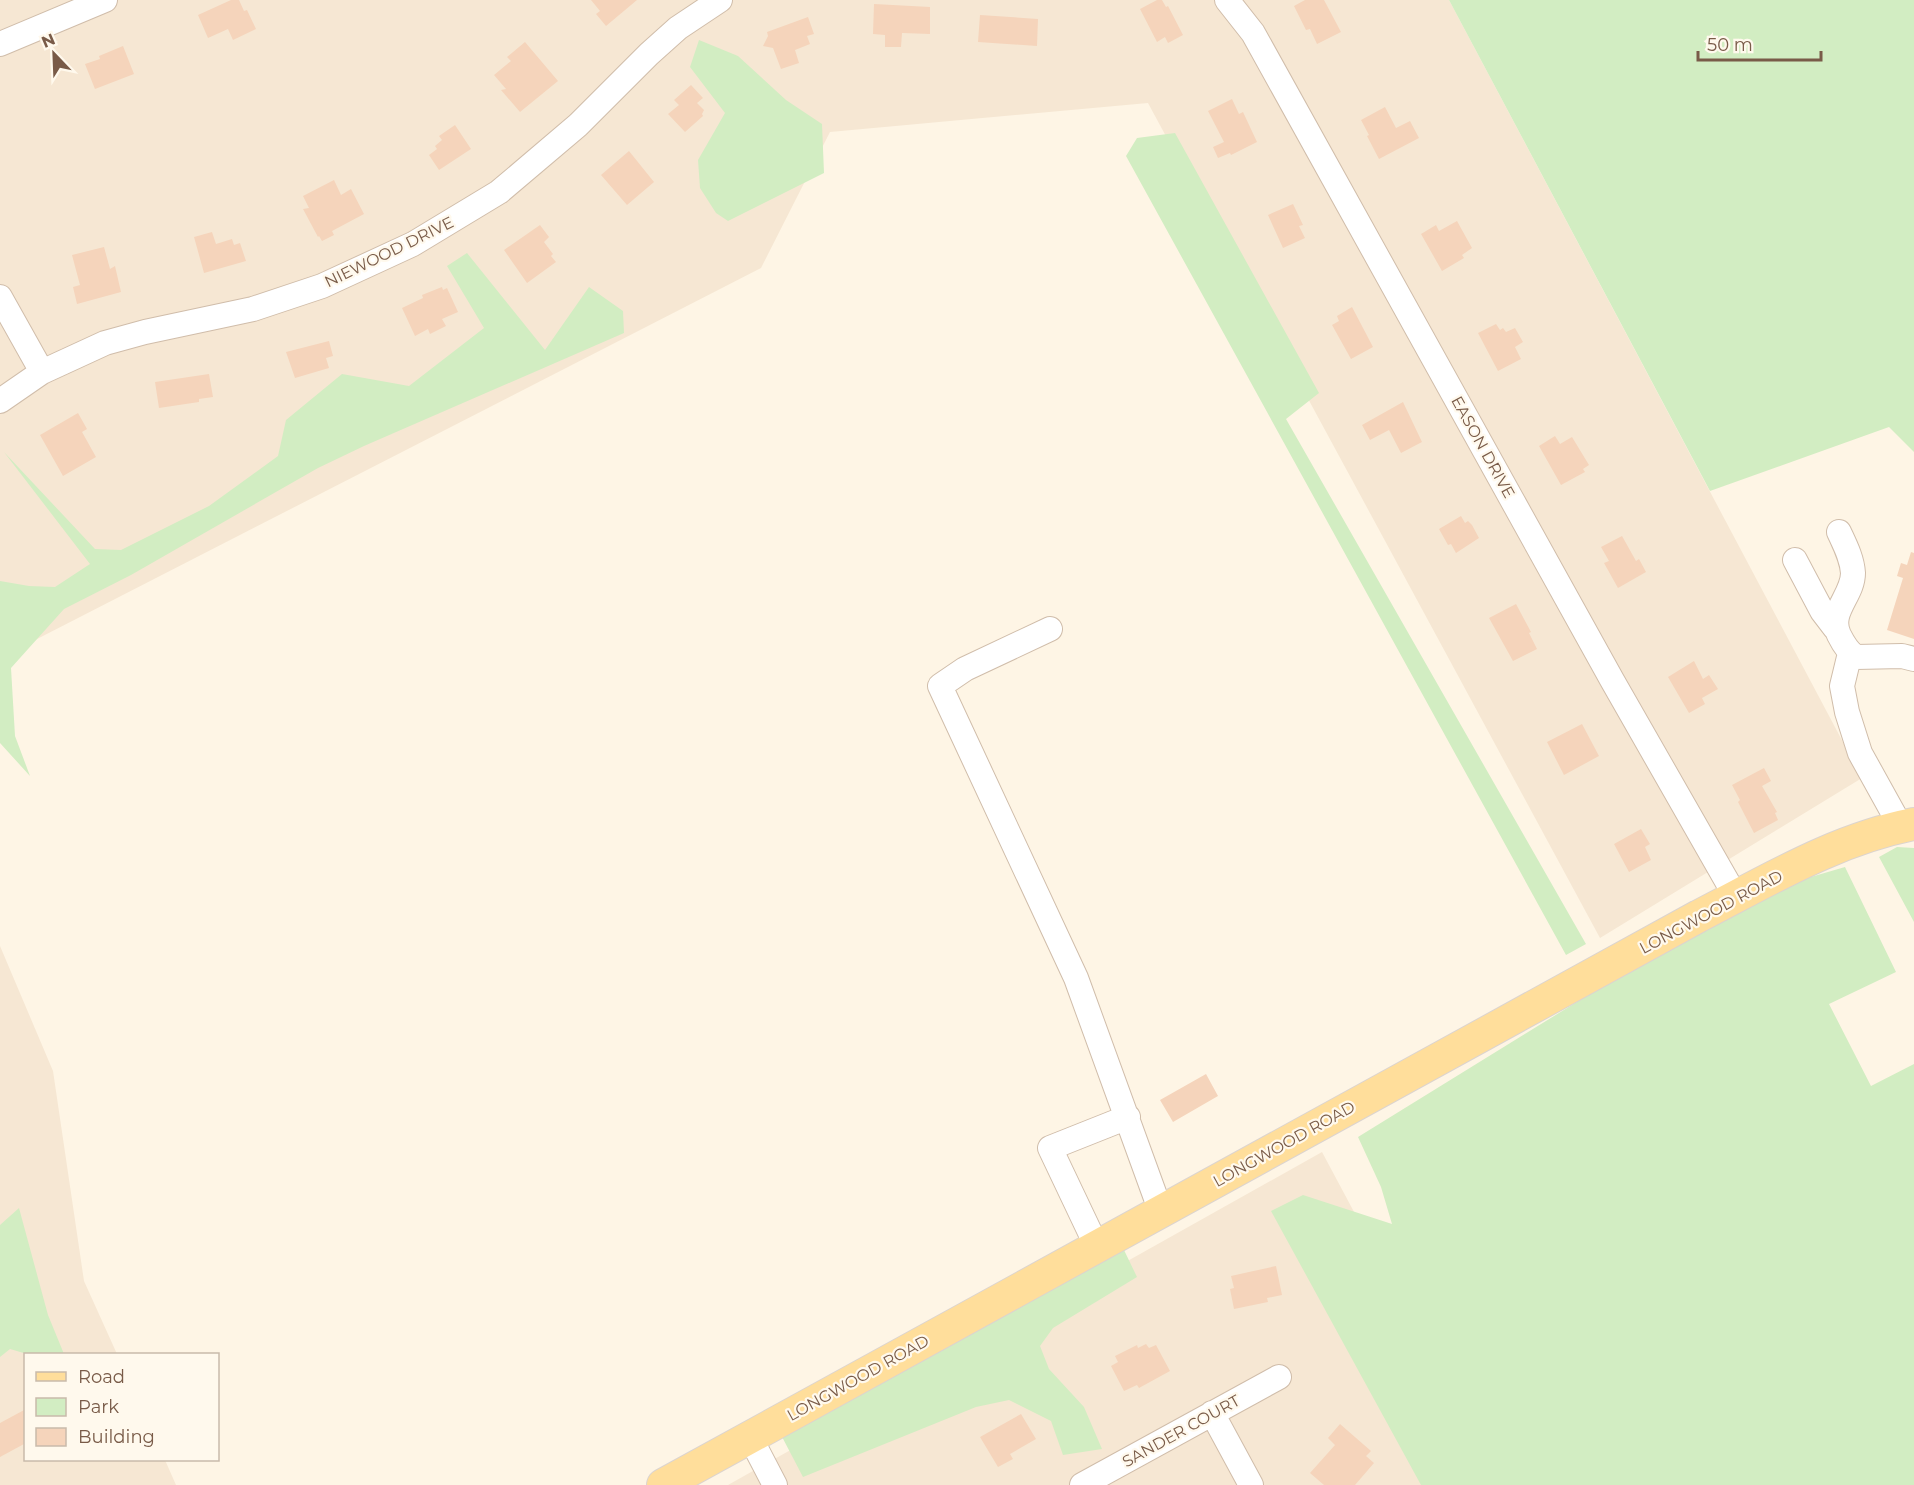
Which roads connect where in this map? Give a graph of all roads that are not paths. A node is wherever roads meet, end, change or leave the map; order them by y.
1 (105, 0) edge
2 (720, 0) edge
3 (1227, 0) edge
4 (0, 44) edge
5 (0, 297) edge
6 (42, 372) junction
7 (0, 401) edge
8 (1839, 532) dead end
9 (1796, 560) dead end
10 (1835, 628) junction
11 (1050, 629) dead end
12 (1850, 653) junction
13 (1914, 659) edge
14 (1908, 825) edge
15 (1736, 897) junction
16 (1128, 1117) junction
17 (1161, 1212) junction
18 (1097, 1247) junction
19 (1279, 1377) dead end
20 (1212, 1413) junction
21 (750, 1437) junction
22 (663, 1485) edge
23 (775, 1485) edge
24 (1082, 1485) edge
25 (1251, 1485) edge

1 - 4 street
2 - 6 street, NIEWOOD DRIVE
3 - 15 street, EASON DRIVE
5 - 6 street
6 - 7 street, NIEWOOD DRIVE
8 - 10 street
9 - 10 street
10 - 12 street
11 - 16 street
12 - 13 street
12 - 14 street
14 - 15 main road, LONGWOOD ROAD
15 - 17 main road, LONGWOOD ROAD
16 - 17 street
16 - 18 street
17 - 18 main road, LONGWOOD ROAD
18 - 21 main road, LONGWOOD ROAD
19 - 20 street, SANDER COURT
20 - 24 street, SANDER COURT
20 - 25 street
21 - 22 main road, LONGWOOD ROAD
21 - 23 street

